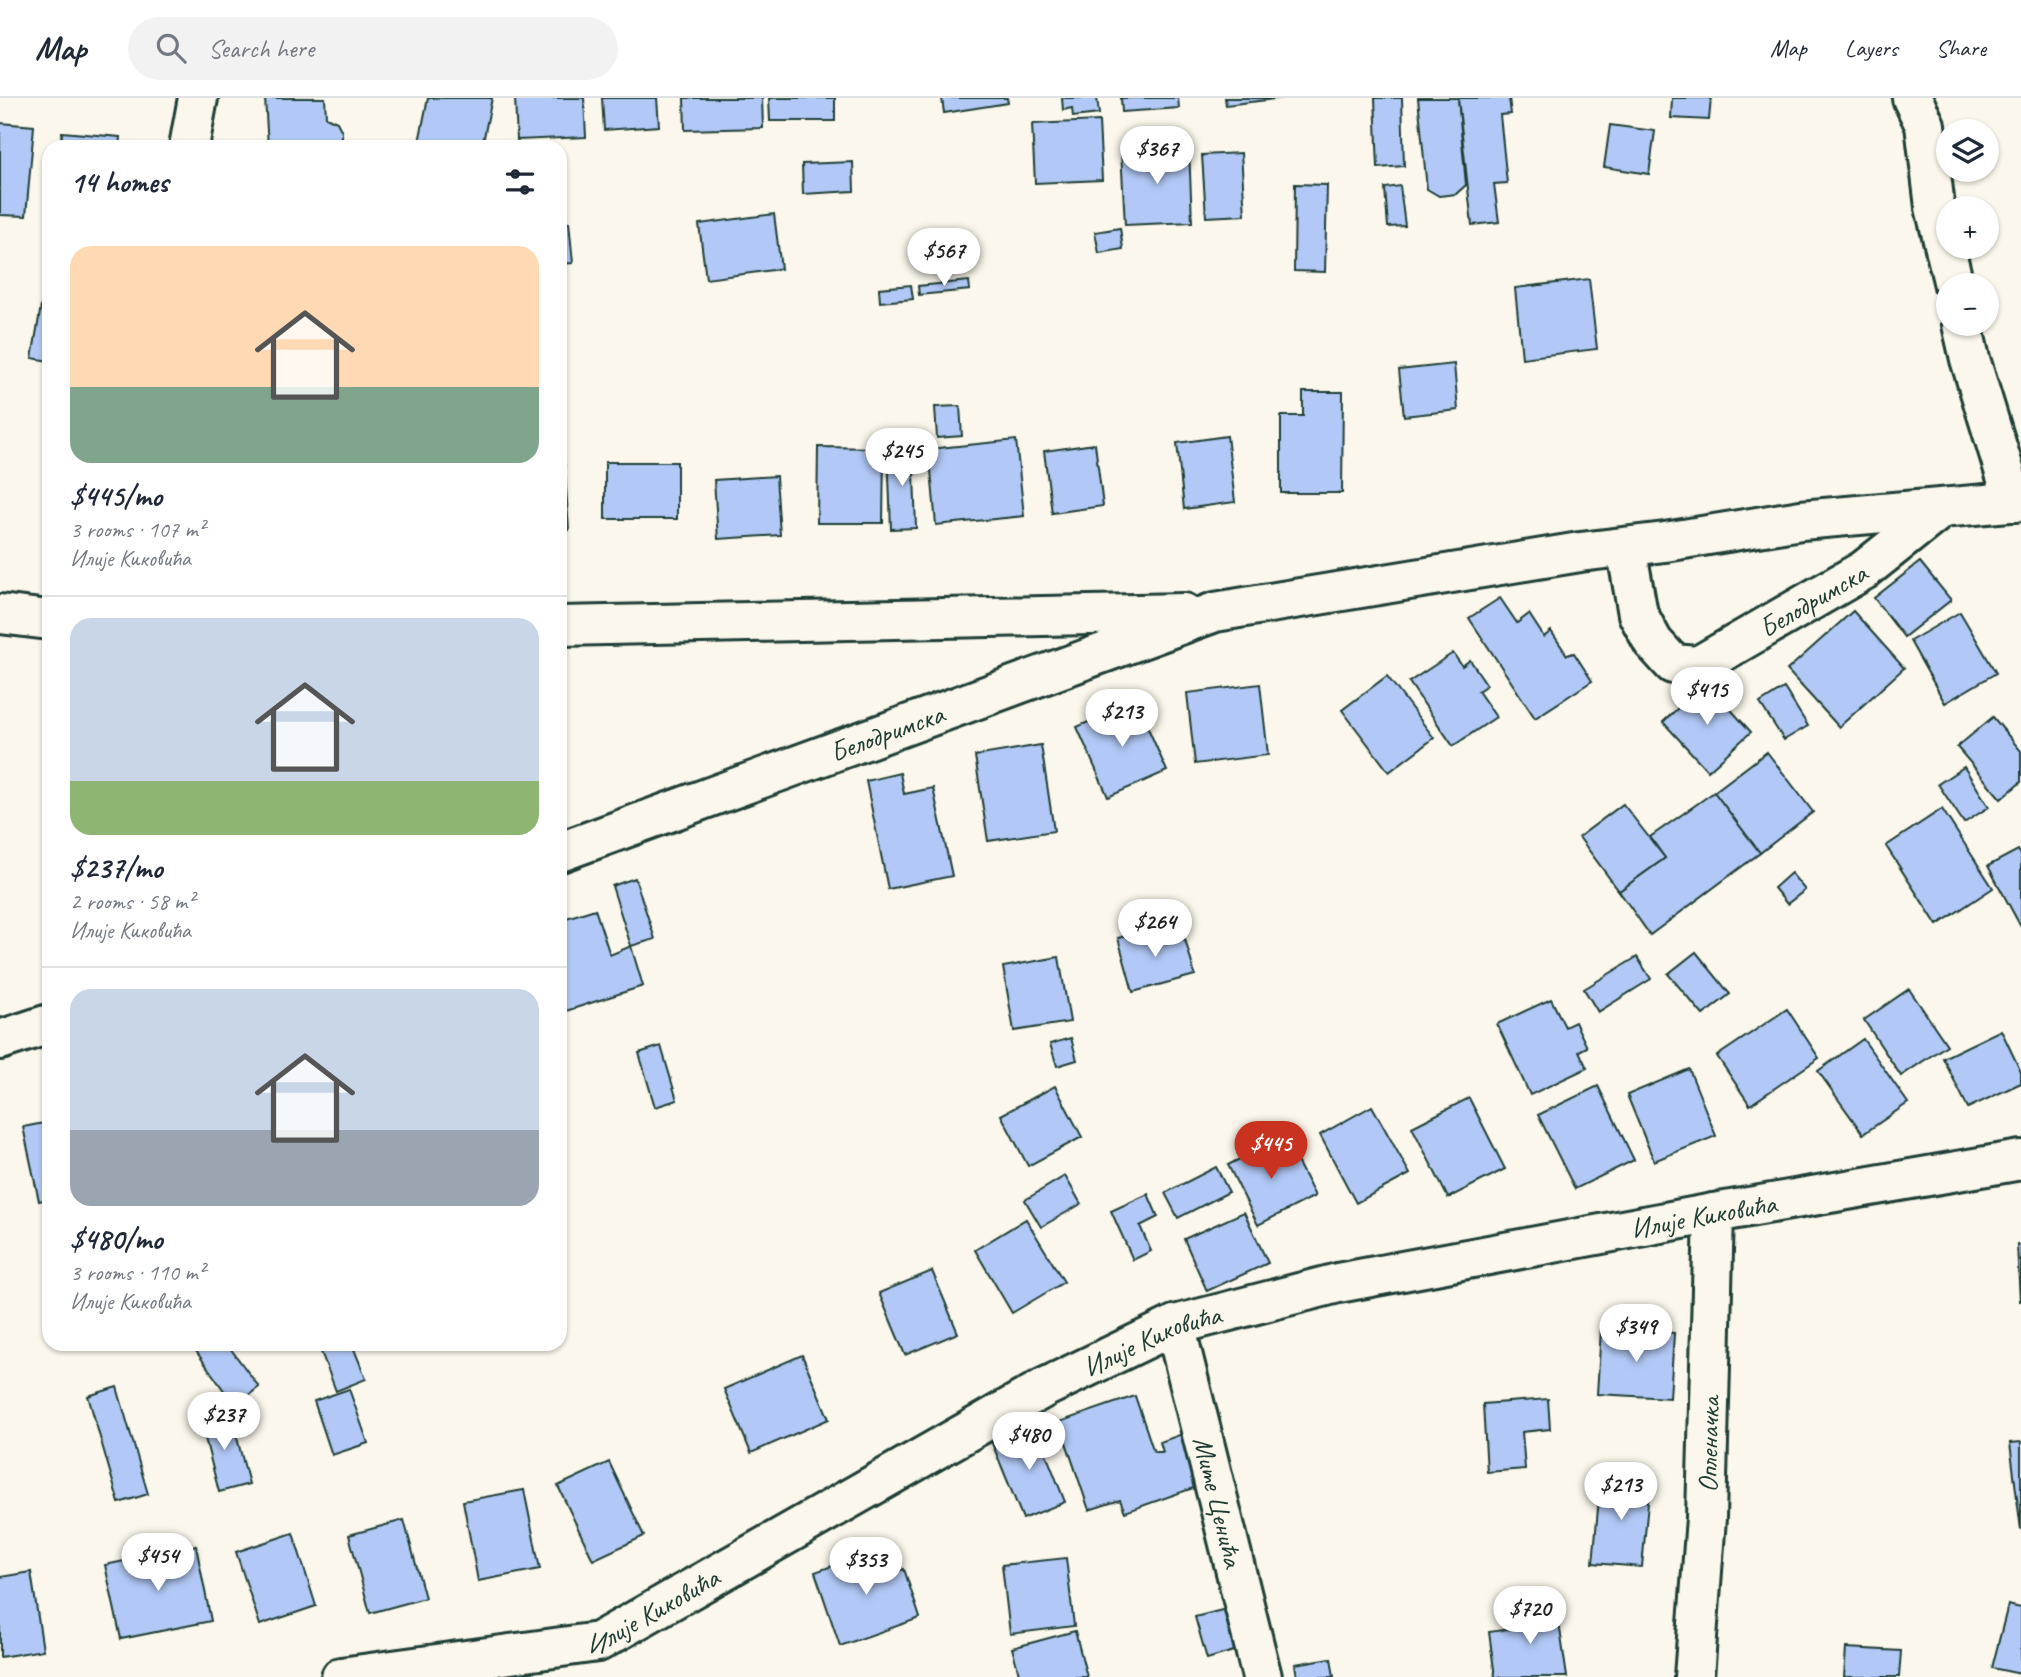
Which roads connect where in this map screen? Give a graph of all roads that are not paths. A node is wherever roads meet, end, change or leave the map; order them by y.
1 (198, 98) edge
2 (1912, 98) edge
3 (190, 140) edge
4 (1951, 273) edge
5 (1965, 336) edge
6 (2017, 502) edge
7 (1942, 508) junction
8 (1626, 547) junction
9 (1215, 612) junction
10 (0, 614) edge
11 (42, 619) edge
12 (567, 626) edge
13 (567, 849) edge
14 (42, 1026) edge
15 (0, 1040) edge
16 (2021, 1160) edge
17 (1714, 1213) junction
18 (1175, 1325) junction
19 (341, 1677) edge
20 (1262, 1677) edge
21 (1694, 1677) edge

1 - 3 street
2 - 4 street
5 - 6 street
6 - 7 street, Белодримска
7 - 8 street, Белодримска
7 - 8 street, Белодримска
8 - 9 street, Белодримска
9 - 12 street, Белодримска
9 - 13 street, Белодримска
10 - 11 street
14 - 15 street
16 - 17 street, Илије Киковића
17 - 18 street, Илије Киковића
17 - 21 street, Опленачка
18 - 19 street, Илије Киковића
18 - 20 street, Мите Ценића

